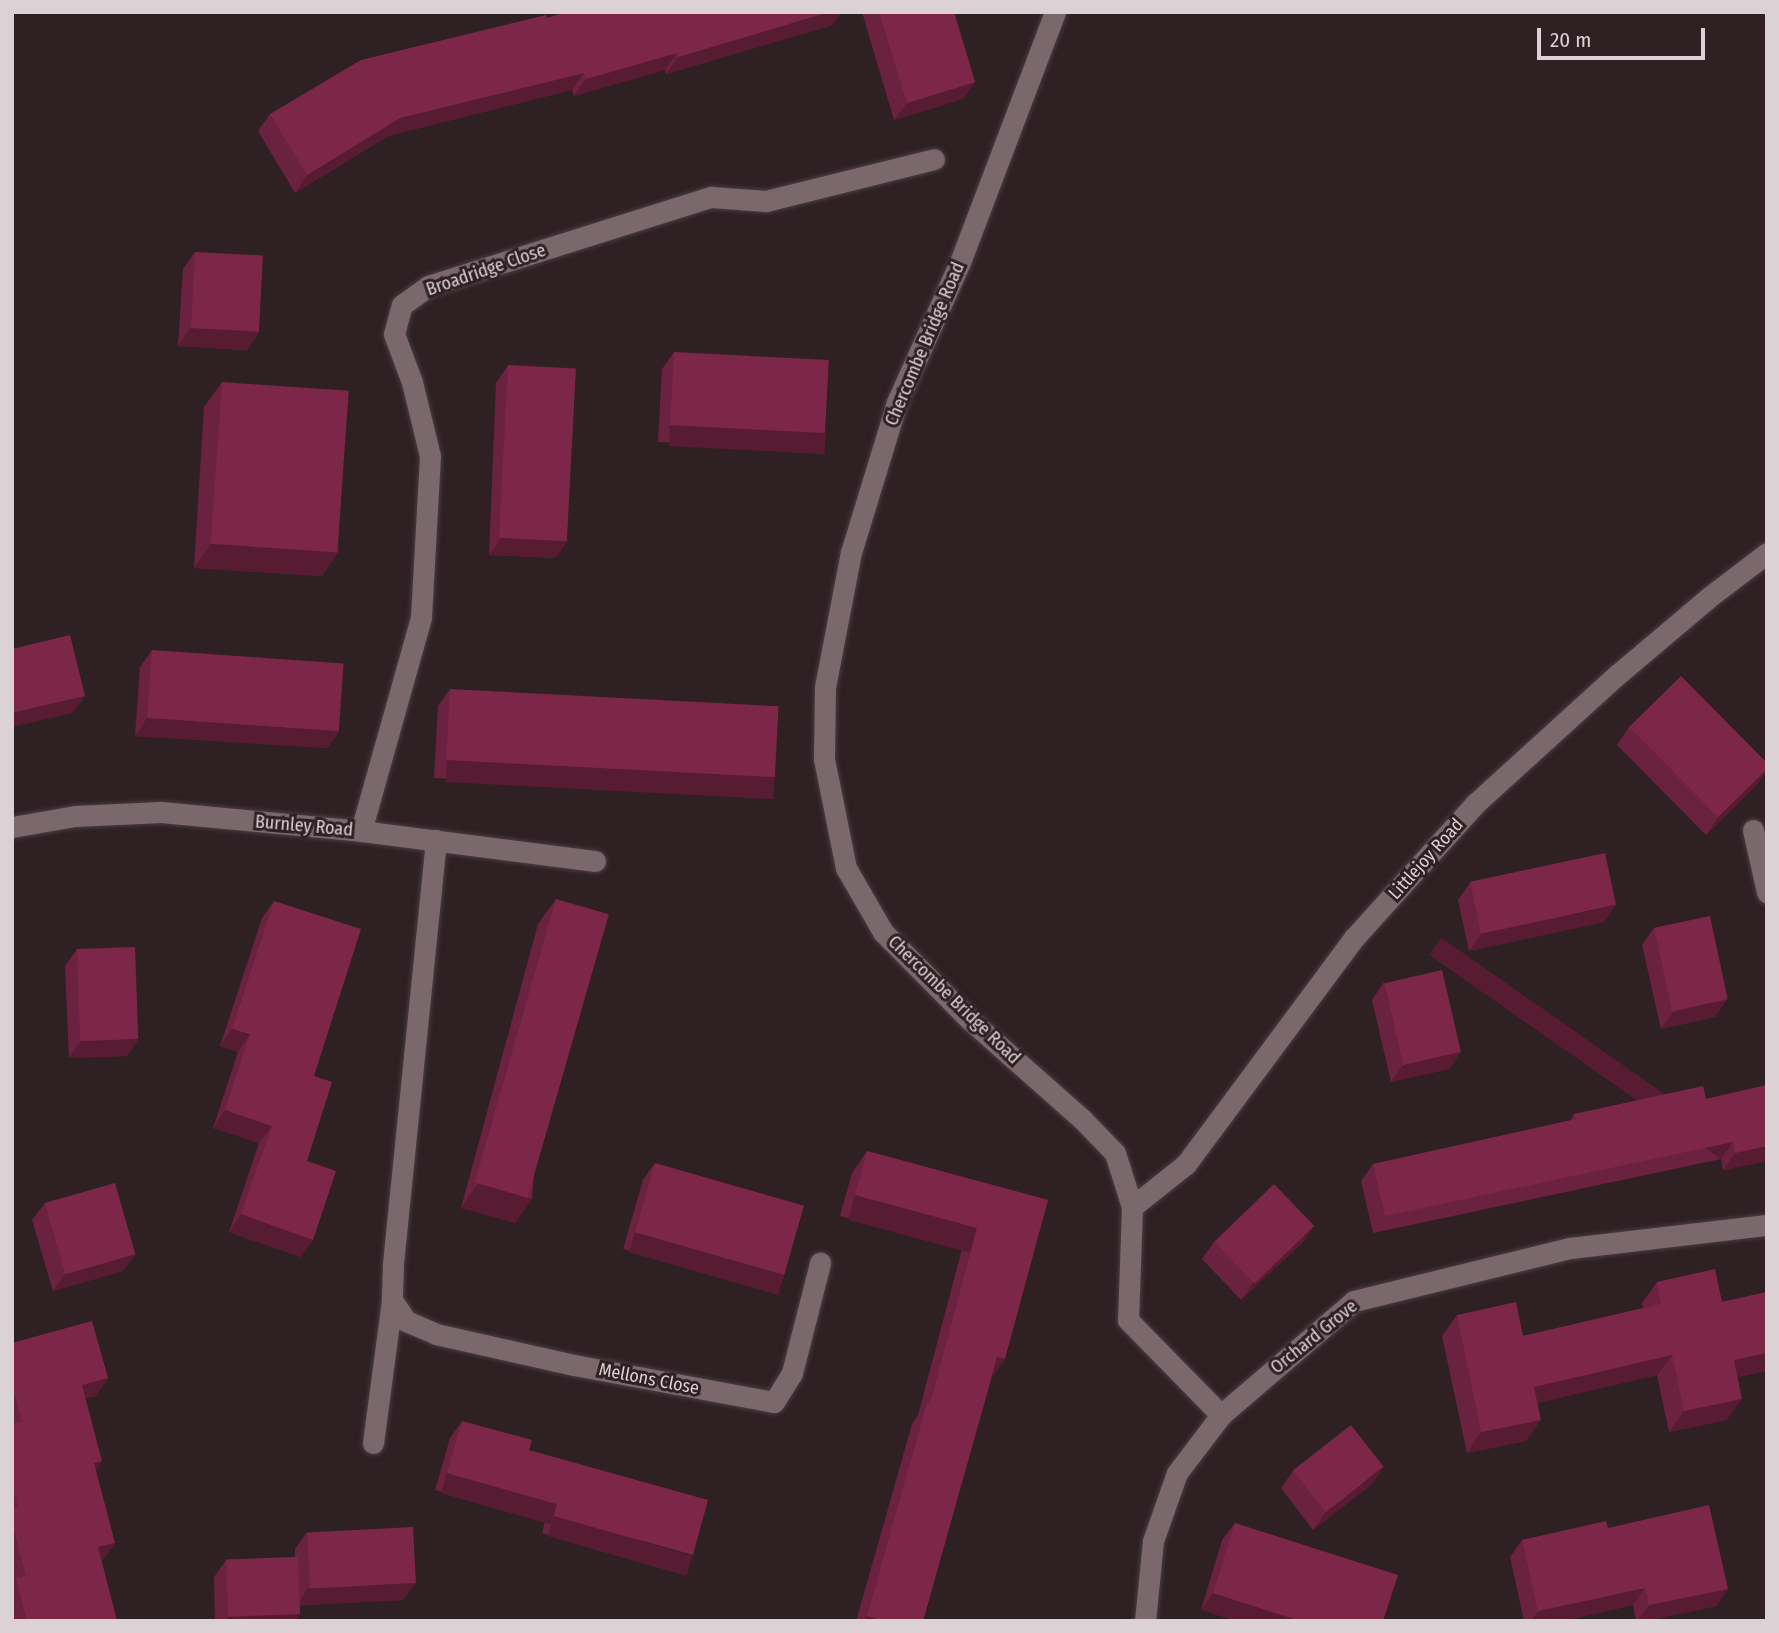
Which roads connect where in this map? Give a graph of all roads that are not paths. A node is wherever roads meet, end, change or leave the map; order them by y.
1 (1055, 12) edge
2 (934, 159) dead end
3 (1767, 553) edge
4 (12, 827) edge
5 (1753, 830) dead end
6 (361, 831) junction
7 (436, 840) junction
8 (595, 861) dead end
9 (1767, 892) edge
10 (1132, 1207) junction
11 (1767, 1224) edge
12 (820, 1262) dead end
13 (391, 1300) junction
14 (1220, 1415) junction
15 (373, 1443) dead end
16 (1144, 1621) edge

1 - 10 street, Chercombe Bridge Road
2 - 6 street, Broadridge Close
3 - 10 street, Littlejoy Road
4 - 6 street, Burnley Road
5 - 9 street
6 - 7 street, Burnley Road
7 - 8 street, Burnley Road
7 - 13 street
10 - 14 street, Chercombe Bridge Road
11 - 14 street, Orchard Grove
12 - 13 street, Mellons Close
13 - 15 street
14 - 16 street, Orchard Grove

